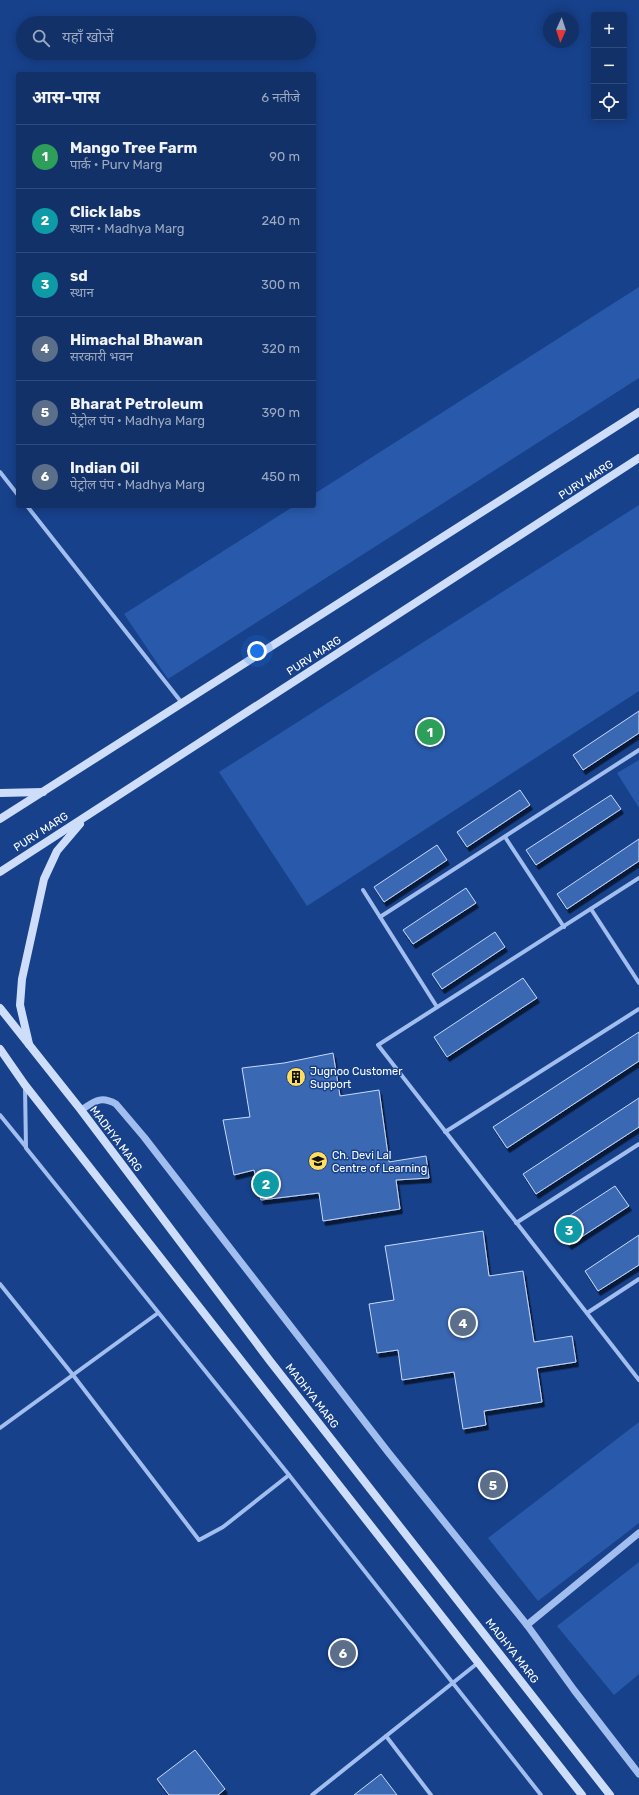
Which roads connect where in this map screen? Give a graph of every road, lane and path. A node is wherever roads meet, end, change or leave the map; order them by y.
1 (639, 412) edge
2 (639, 458) edge
3 (0, 472) edge
4 (16, 492) edge
5 (29, 508) edge
6 (182, 703) junction
7 (639, 750) edge
8 (44, 792) junction
9 (0, 793) edge
10 (85, 817) junction
11 (0, 820) edge
12 (505, 836) junction
13 (0, 872) edge
14 (639, 878) edge
15 (363, 890) dead end
16 (592, 909) junction
17 (380, 917) junction
18 (564, 927) junction
19 (639, 984) edge
20 (437, 1007) junction
21 (0, 1008) edge
22 (639, 1009) edge
23 (29, 1046) junction
24 (0, 1049) edge
25 (25, 1085) junction
26 (81, 1110) junction
27 (0, 1116) edge
28 (445, 1132) junction
29 (639, 1144) edge
30 (26, 1148) junction
31 (516, 1223) junction
32 (639, 1279) edge
33 (0, 1284) edge
34 (158, 1313) junction
35 (587, 1313) junction
36 (73, 1375) junction
37 (639, 1380) edge
38 (0, 1428) edge
39 (289, 1475) junction
40 (639, 1533) edge
41 (527, 1625) junction
42 (479, 1662) junction
43 (453, 1683) junction
44 (386, 1736) junction
45 (639, 1774) edge
46 (312, 1795) edge
47 (431, 1795) edge
48 (541, 1795) edge
49 (582, 1795) edge
50 (610, 1795) edge

1 - 6 main road
2 - 10 main road, PURV MARG
3 - 4 street
5 - 6 street
6 - 8 main road
7 - 12 street
8 - 9 main road
8 - 11 main road
10 - 13 main road, PURV MARG
10 - 23 main road
12 - 17 street
12 - 18 street
14 - 16 street
15 - 17 street
16 - 18 street
16 - 19 street
17 - 20 street
18 - 20 street
20 - 28 street
21 - 23 main road, MADHYA MARG
22 - 28 street
23 - 26 main road, MADHYA MARG
24 - 25 main road
25 - 30 street
25 - 42 main road
26 - 41 street
26 - 50 main road, MADHYA MARG
27 - 30 street
28 - 31 street
29 - 31 street
30 - 34 street
31 - 35 street
32 - 35 street
33 - 36 street
34 - 36 street
34 - 39 street
35 - 37 street
36 - 38 street
36 - 39 street
39 - 43 street
40 - 41 street
41 - 45 street
42 - 43 street
42 - 49 main road
43 - 44 street
43 - 48 street
44 - 46 street
44 - 47 street

